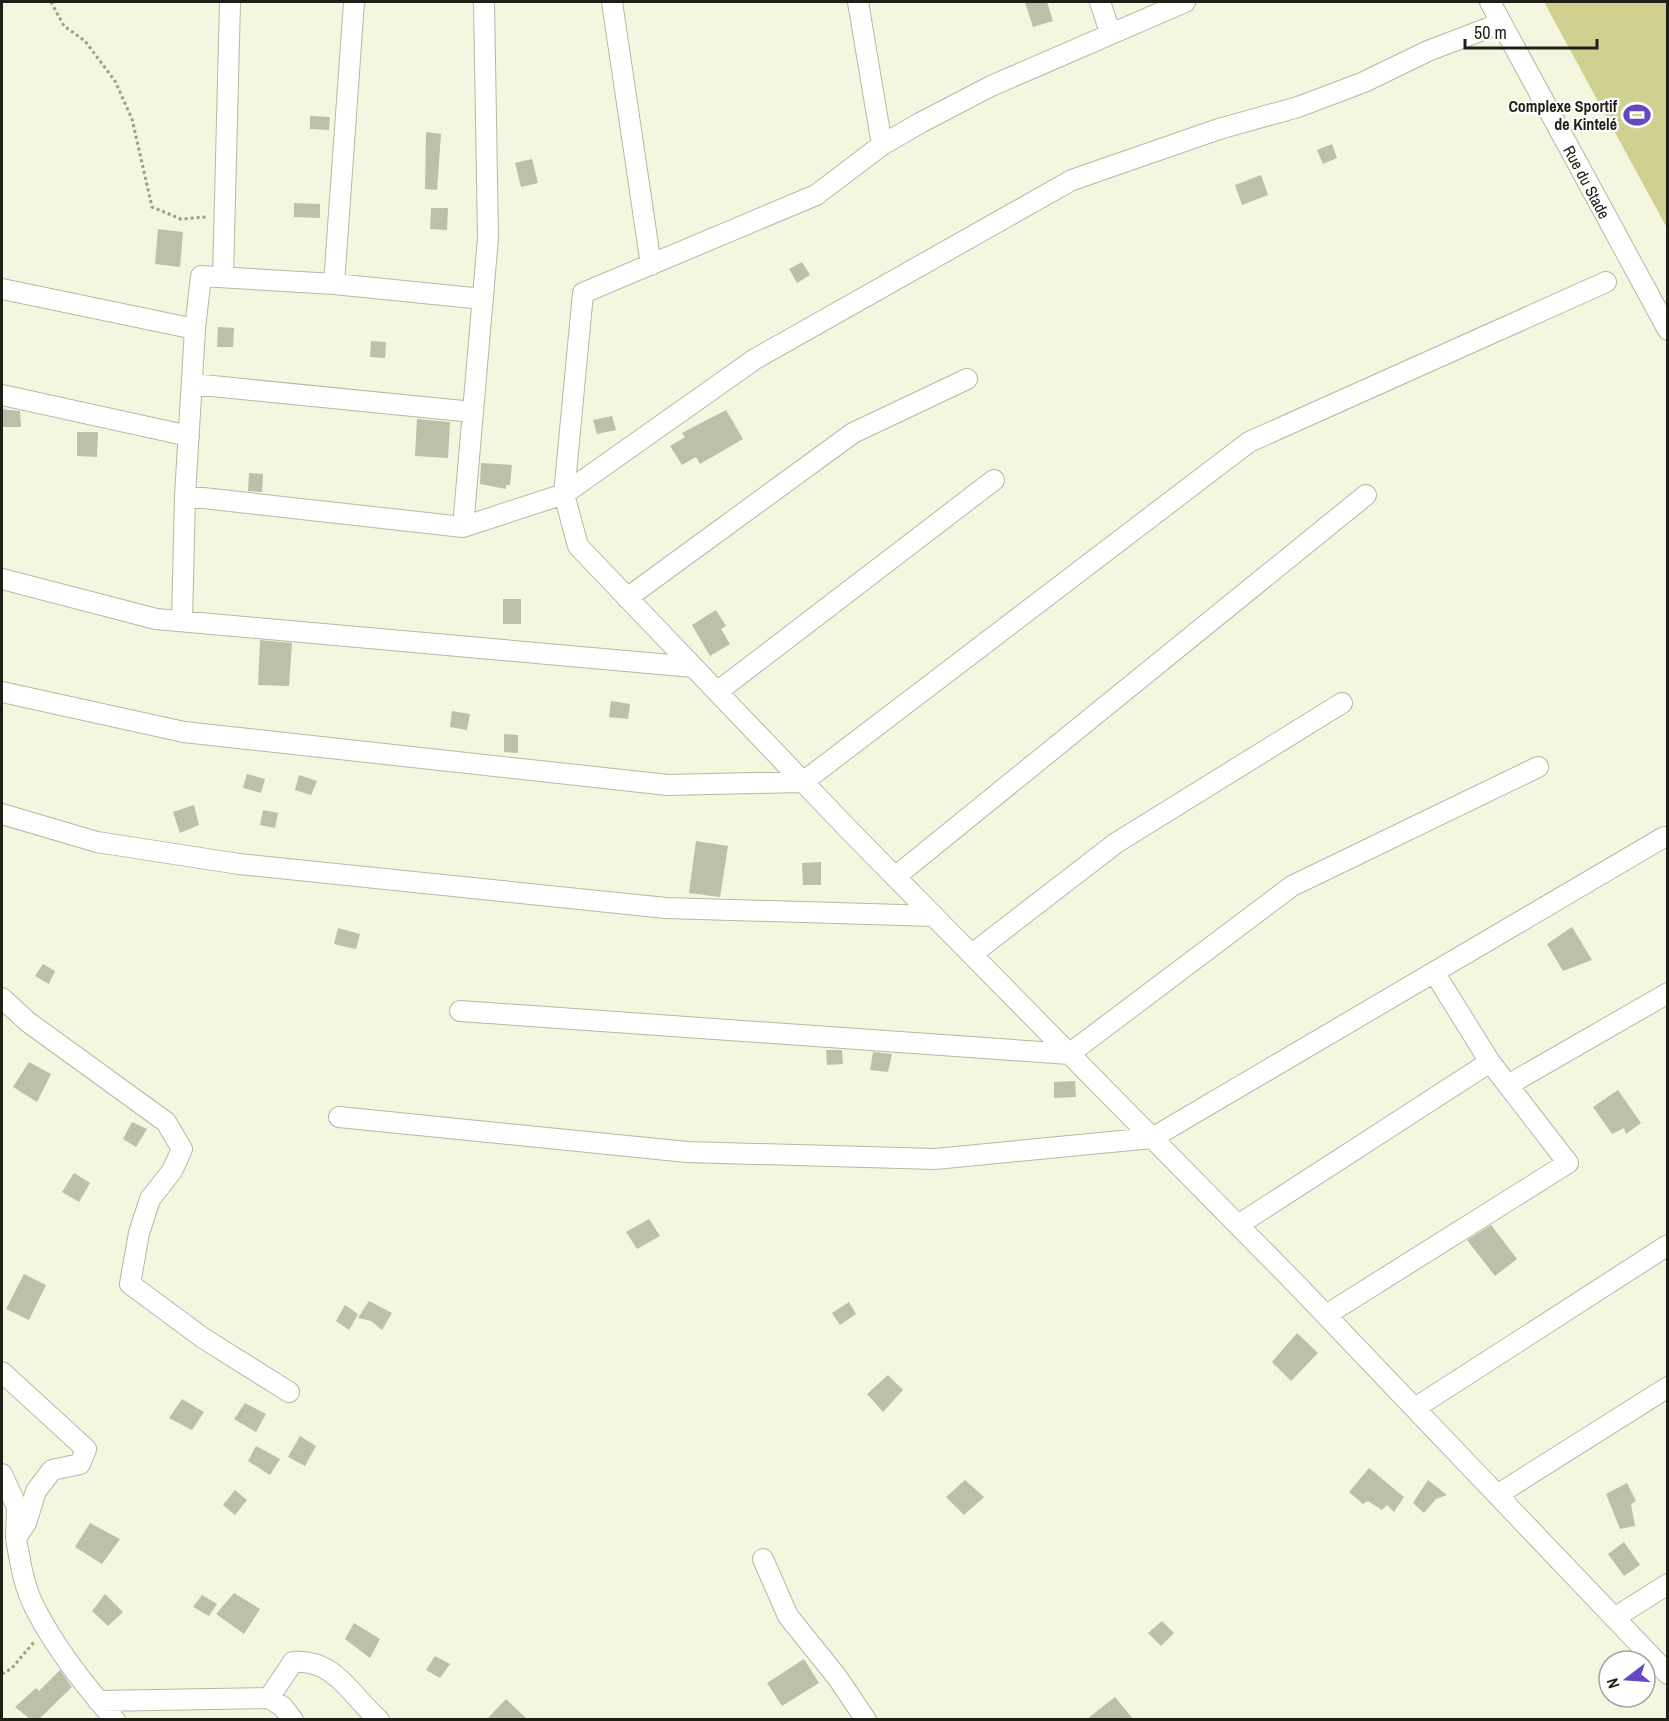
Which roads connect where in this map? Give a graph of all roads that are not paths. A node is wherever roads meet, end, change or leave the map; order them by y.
1 (230, 2) edge
2 (354, 2) edge
3 (484, 2) edge
4 (612, 2) edge
5 (858, 2) edge
6 (1100, 2) edge
7 (1185, 2) edge
8 (1490, 2) edge
9 (1501, 23) junction
10 (1110, 32) junction
11 (882, 146) junction
12 (651, 265) junction
13 (222, 277) junction
14 (1606, 282) dead end
15 (334, 284) junction
16 (2, 288) edge
17 (483, 299) junction
18 (195, 329) junction
19 (1668, 330) edge
20 (967, 380) dead end
21 (192, 384) junction
22 (2, 395) edge
23 (473, 412) junction
24 (189, 436) junction
25 (993, 480) dead end
26 (564, 494) junction
27 (1366, 495) dead end
28 (185, 496) junction
29 (463, 527) junction
30 (2, 579) edge
31 (627, 598) junction
32 (182, 621) junction
33 (693, 667) junction
34 (2, 692) edge
35 (717, 692) junction
36 (1342, 703) dead end
37 (1538, 767) dead end
38 (803, 782) junction
39 (2, 814) edge
40 (1664, 837) dead end
41 (895, 877) junction
42 (934, 916) junction
43 (972, 954) junction
44 (1434, 972) junction
45 (1668, 993) edge
46 (2, 998) edge
47 (460, 1011) dead end
48 (1069, 1054) junction
49 (1490, 1062) junction
50 (1508, 1085) junction
51 (339, 1117) dead end
52 (1152, 1138) junction
53 (1238, 1225) junction
54 (1668, 1245) edge
55 (1326, 1315) junction
56 (2, 1372) edge
57 (1668, 1387) edge
58 (290, 1392) dead end
59 (1414, 1408) junction
60 (2, 1474) edge
61 (1497, 1495) junction
62 (16, 1538) junction
63 (763, 1559) dead end
64 (1665, 1588) edge
65 (1614, 1618) junction
66 (1668, 1674) edge
67 (269, 1698) junction
68 (98, 1701) junction
69 (115, 1719) edge
70 (293, 1719) edge
71 (378, 1719) edge
72 (866, 1719) edge

1 - 13 street
2 - 15 street
3 - 17 street
4 - 12 street
5 - 11 street
6 - 10 street
7 - 10 street
8 - 9 street, Rue du Stade
9 - 19 street, Rue du Stade
9 - 26 street
10 - 11 street
11 - 12 street
12 - 26 street
13 - 15 street
13 - 18 street
14 - 38 street
15 - 17 street
16 - 18 street
17 - 23 street
18 - 21 street
20 - 31 street
21 - 23 street
21 - 24 street
22 - 24 street
23 - 29 street
24 - 28 street
25 - 35 street
26 - 29 street
26 - 31 street
27 - 41 street
28 - 29 street
28 - 32 street
30 - 32 street
31 - 33 street
32 - 33 street
33 - 35 street
34 - 38 street
35 - 38 street
36 - 43 street
37 - 48 street
38 - 41 street
39 - 42 street
40 - 44 street
41 - 42 street
42 - 43 street
43 - 48 street
44 - 49 street
44 - 52 street
45 - 50 street
46 - 58 street
47 - 48 street
48 - 52 street
49 - 50 street
49 - 53 street
50 - 55 street
51 - 52 street
52 - 53 street
53 - 55 street
54 - 59 street
55 - 59 street
56 - 62 street
57 - 61 street
59 - 61 street
60 - 62 street
61 - 65 street
62 - 68 street
63 - 72 street
64 - 65 street
65 - 66 street
67 - 68 street
67 - 70 street
67 - 71 street
68 - 69 street

